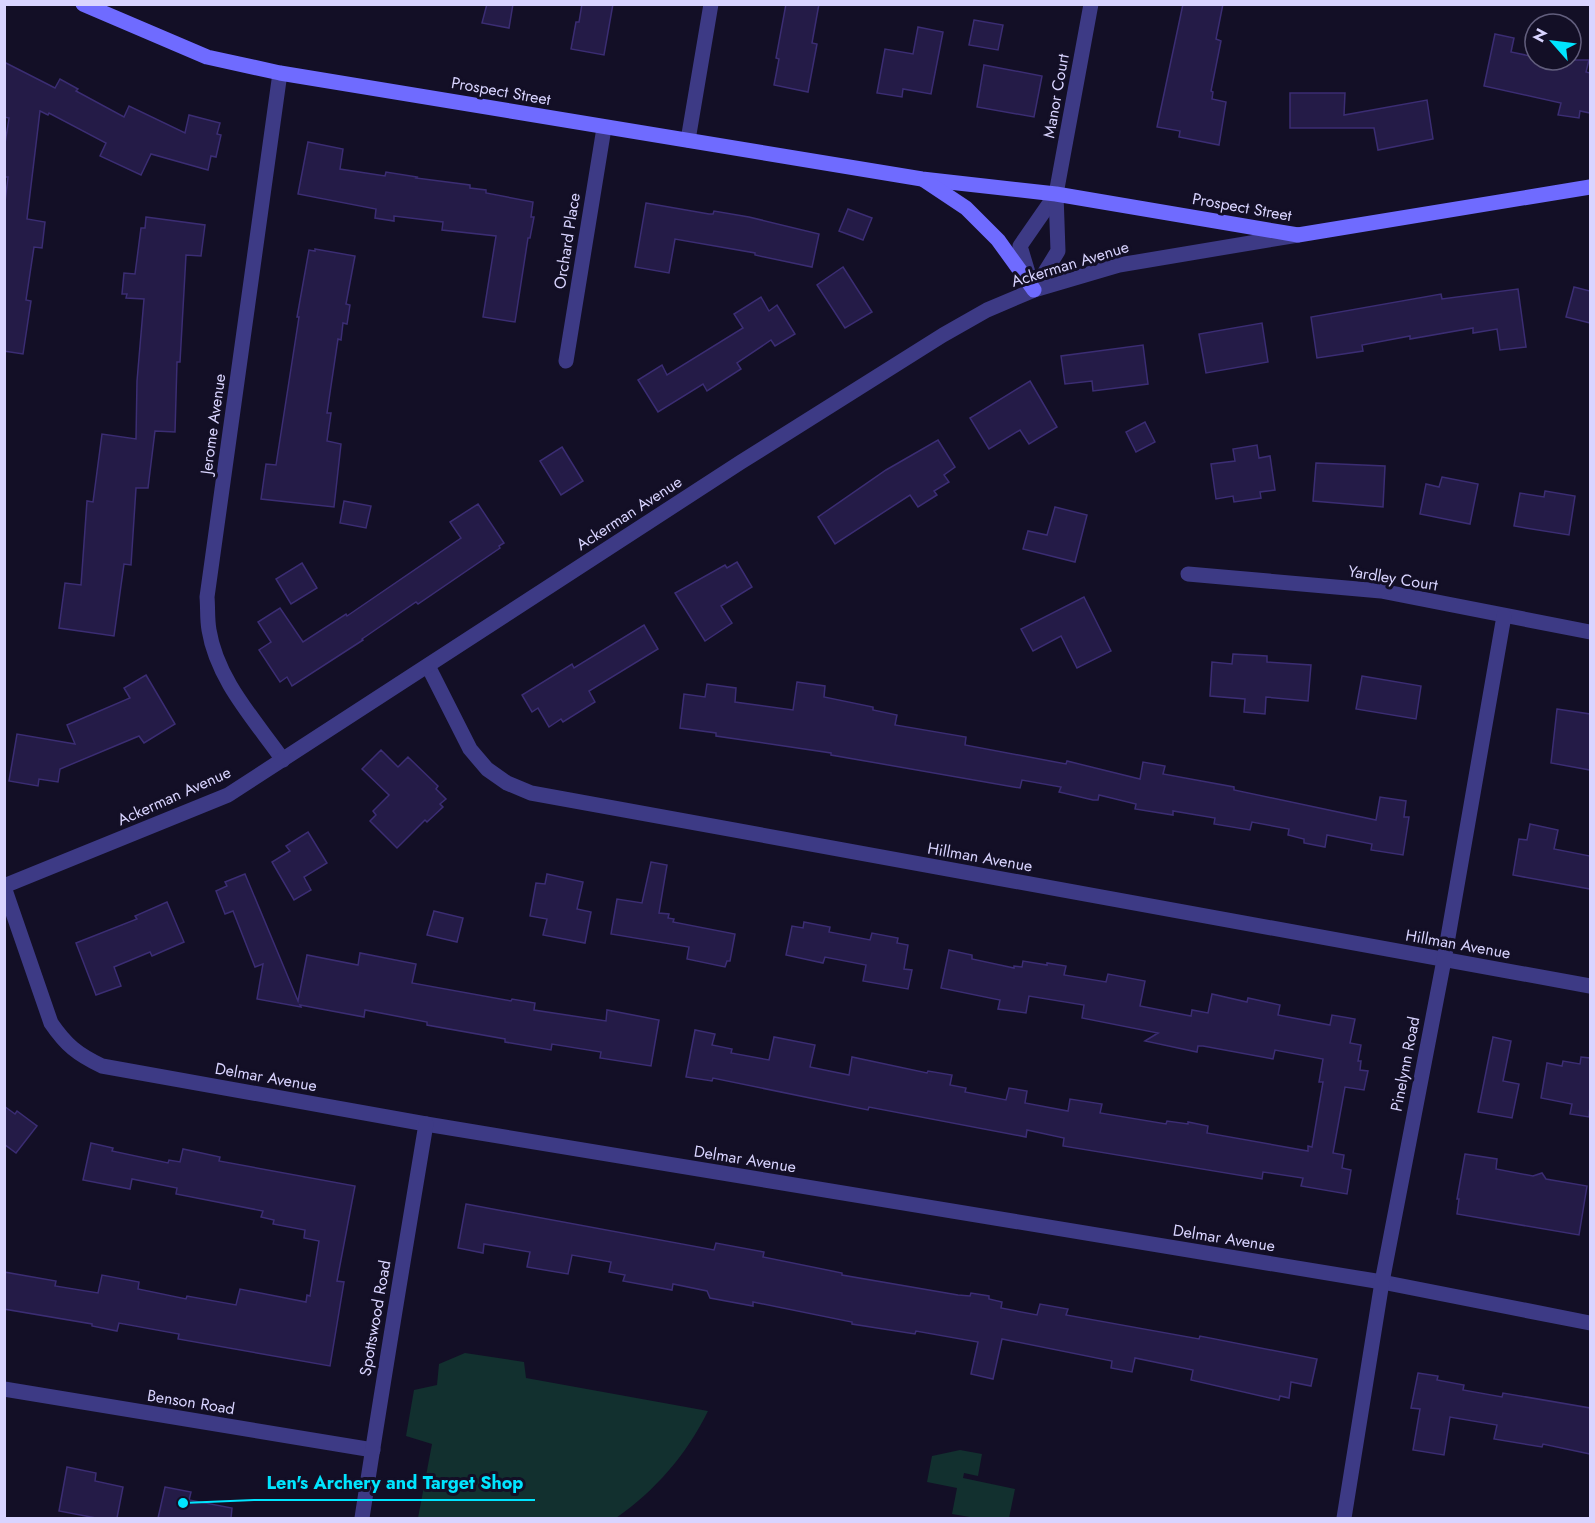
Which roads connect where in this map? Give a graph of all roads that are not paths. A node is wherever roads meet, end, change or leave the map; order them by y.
1 (83, 4) edge
2 (711, 4) edge
3 (1091, 4) edge
4 (280, 73) junction
5 (604, 128) junction
6 (688, 140) junction
7 (922, 179) junction
8 (1590, 187) edge
9 (1056, 194) junction
10 (1298, 236) junction
11 (1034, 290) junction
12 (566, 361) dead end
13 (1188, 574) dead end
14 (1504, 616) junction
15 (1590, 632) edge
16 (428, 666) junction
17 (283, 760) junction
18 (4, 886) edge
19 (1444, 960) junction
20 (1590, 986) edge
21 (426, 1124) junction
22 (1382, 1282) junction
23 (1590, 1323) edge
24 (4, 1389) edge
25 (373, 1450) junction
26 (362, 1518) edge
27 (1344, 1518) edge

1 - 4 main road, Prospect Street
2 - 6 street
3 - 9 street, Manor Court
4 - 5 main road, Prospect Street
4 - 17 street, Jerome Avenue
5 - 6 main road, Prospect Street
5 - 12 street, Orchard Place
6 - 7 main road, Prospect Street
7 - 9 main road, Prospect Street
7 - 11 main road, Prospect Street
8 - 10 main road, Prospect Street
9 - 10 main road, Prospect Street
9 - 11 street, Manor Court
9 - 11 street, Manor Court
10 - 11 street, Ackerman Avenue
11 - 16 street, Ackerman Avenue
13 - 14 street, Yardley Court
14 - 15 street, Yardley Court
14 - 19 street, Pinelynn Road
16 - 17 street, Ackerman Avenue
16 - 19 street, Hillman Avenue
17 - 18 street, Ackerman Avenue
18 - 21 street, Delmar Avenue
19 - 20 street, Hillman Avenue
19 - 22 street, Pinelynn Road
21 - 22 street, Delmar Avenue
21 - 25 street, Spottswood Road
22 - 23 street, Delmar Avenue
22 - 27 street, Pinelynn Road
24 - 25 street, Benson Road
25 - 26 street, Spottswood Road

